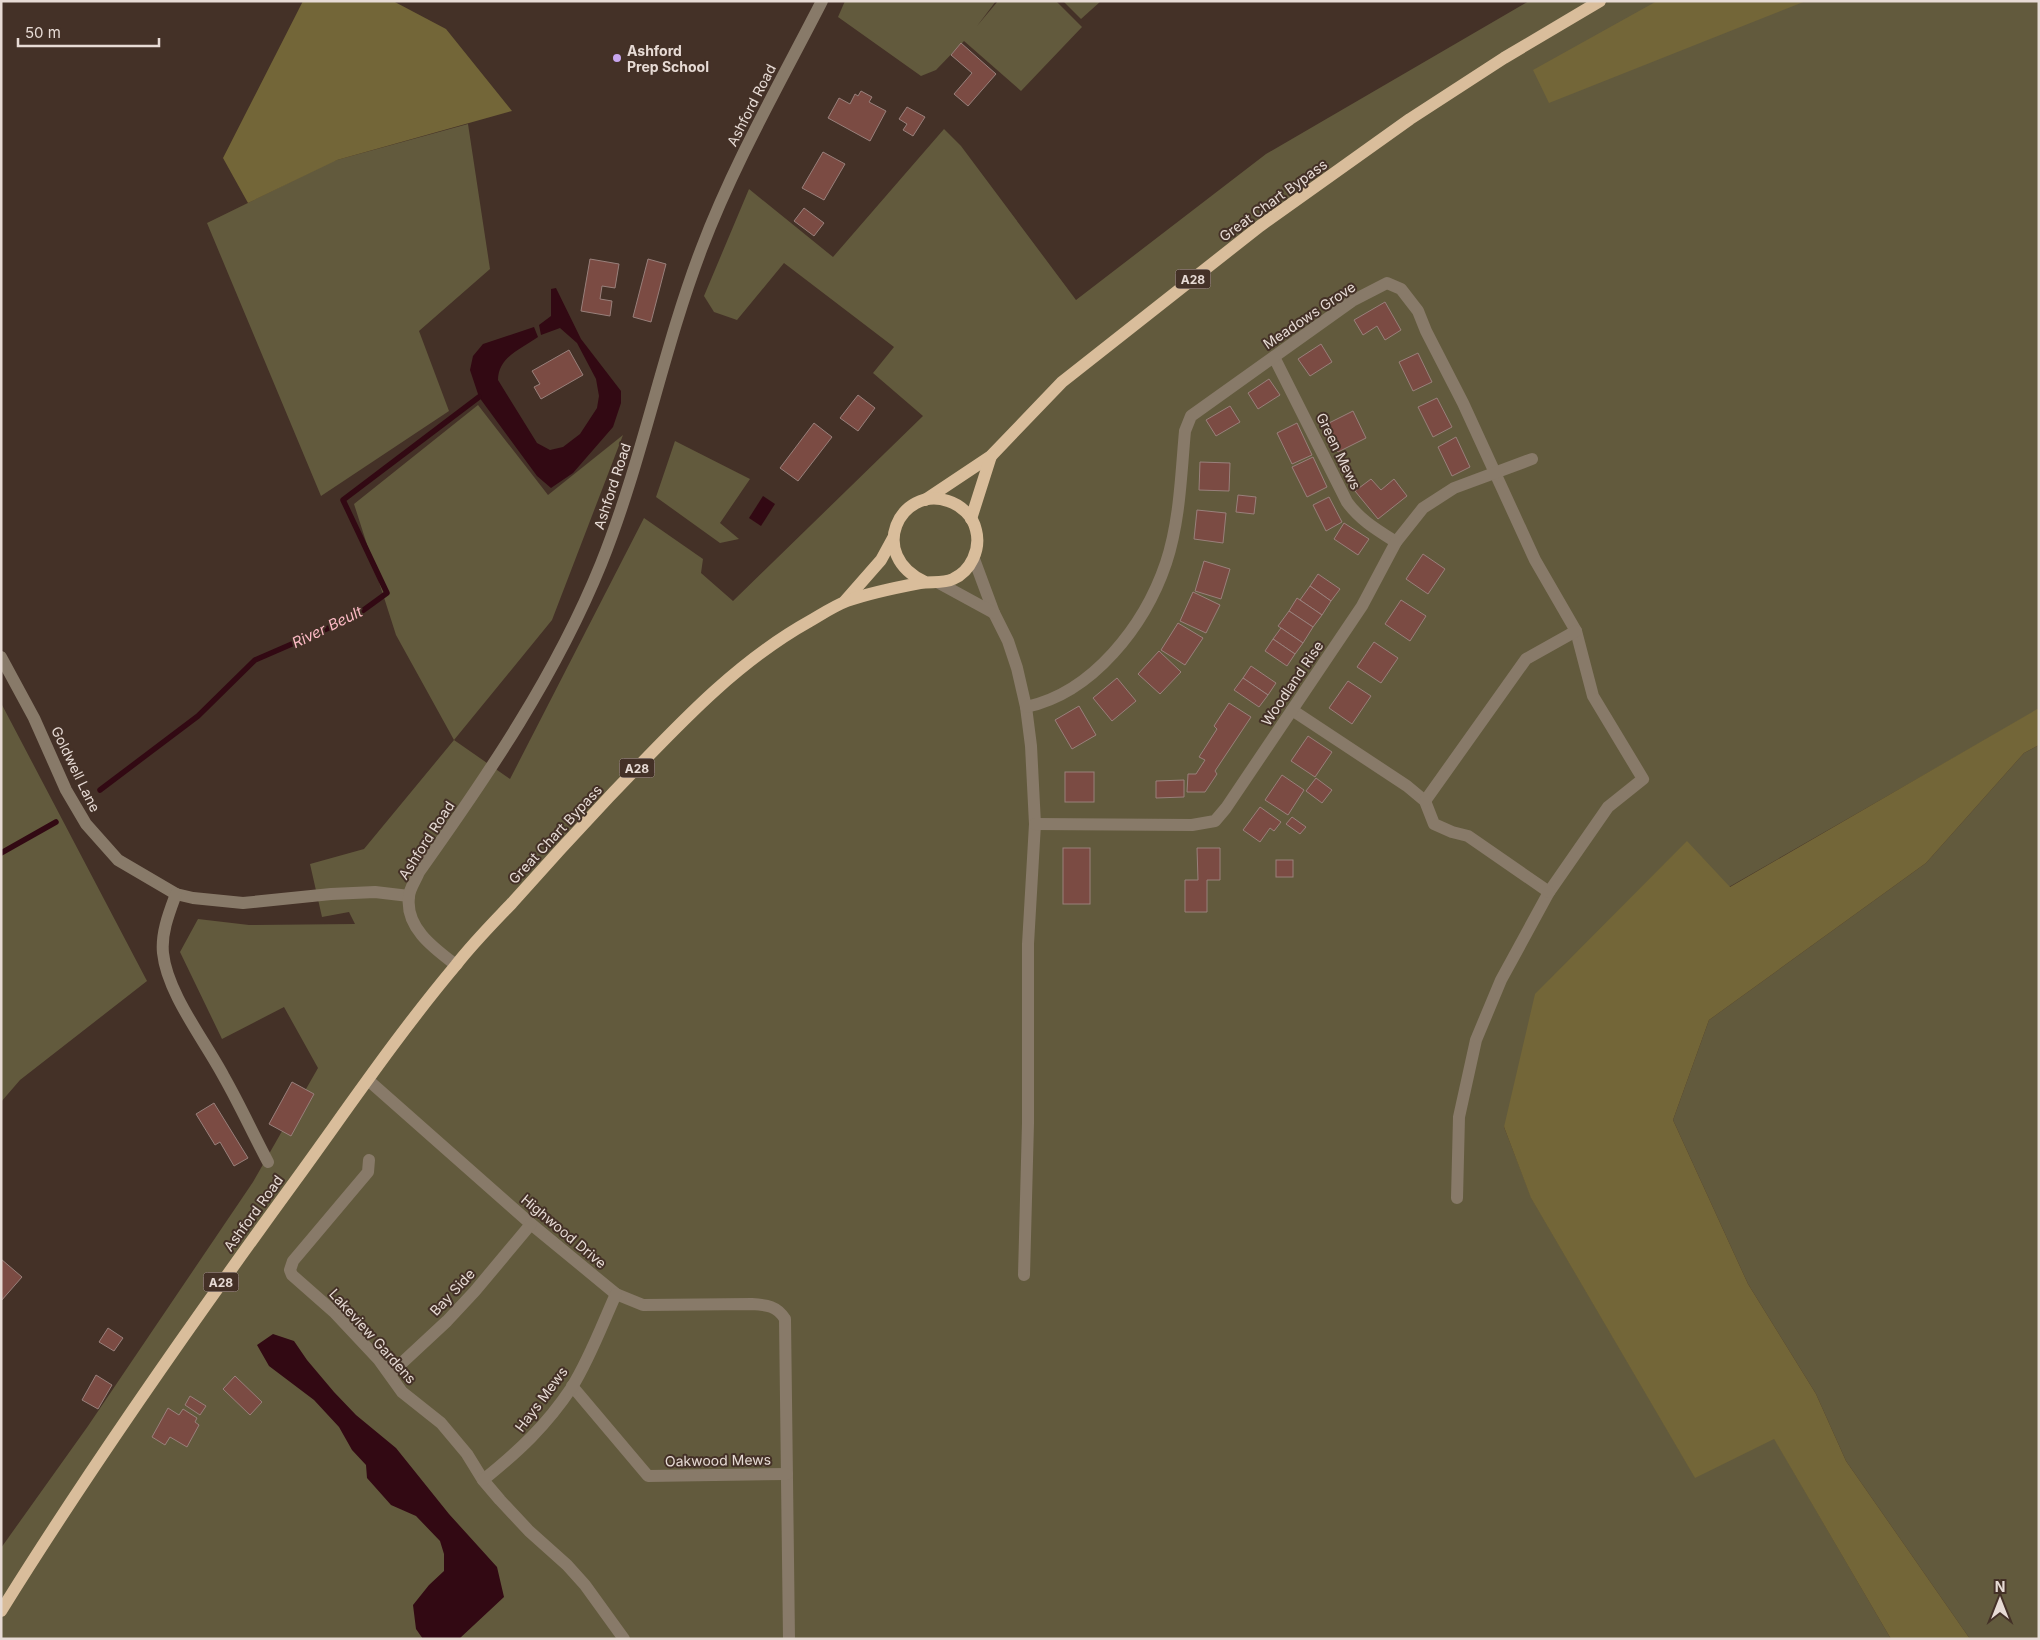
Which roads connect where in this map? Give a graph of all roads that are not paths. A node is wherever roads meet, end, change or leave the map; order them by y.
1 (822, 1) edge
2 (1600, 1) edge
3 (1274, 358) junction
4 (991, 456) junction
5 (1532, 459) dead end
6 (1495, 473) junction
7 (925, 500) junction
8 (971, 519) junction
9 (894, 538) junction
10 (1396, 542) junction
11 (974, 559) junction
12 (925, 582) junction
13 (939, 583) junction
14 (845, 601) junction
15 (994, 613) junction
16 (1576, 631) junction
17 (1, 656) edge
18 (1026, 707) junction
19 (1292, 710) junction
20 (1424, 801) junction
21 (1035, 824) junction
22 (1549, 892) junction
23 (176, 894) junction
24 (408, 896) junction
25 (456, 965) junction
26 (368, 1080) junction
27 (369, 1160) dead end
28 (268, 1162) dead end
29 (1457, 1198) dead end
30 (531, 1224) junction
31 (1024, 1275) dead end
32 (616, 1294) junction
33 (390, 1374) junction
34 (572, 1386) junction
35 (787, 1474) junction
36 (483, 1480) junction
37 (1, 1610) edge
38 (624, 1639) edge
39 (789, 1639) edge

1 - 24 street, Ashford Road
2 - 4 main road, Great Chart Bypass / A28
3 - 6 street, Meadows Grove
3 - 10 street, Green Mews
3 - 18 street, Meadows Grove
4 - 7 main road, Great Chart Bypass / A28
4 - 8 main road, Great Chart Bypass / A28
5 - 6 street, Woodland Rise
6 - 10 street, Woodland Rise
6 - 16 street, Meadows Grove
7 - 8 main road
7 - 9 main road
8 - 11 main road
9 - 12 main road
9 - 14 main road, Great Chart Bypass / A28
10 - 19 street, Woodland Rise
11 - 13 main road
11 - 15 street
12 - 13 main road
12 - 14 main road, Great Chart Bypass / A28
13 - 15 street
14 - 25 main road, Great Chart Bypass / A28
15 - 18 street
16 - 20 street
16 - 22 street, Meadows Grove
17 - 23 street, Goldwell Lane
18 - 21 street
19 - 20 street
19 - 21 street, Woodland Rise
20 - 22 street
21 - 31 street
22 - 29 street
23 - 24 street, Goldwell Lane
23 - 28 street
24 - 25 street, Ashford Road
25 - 26 main road, Ashford Road / A28
26 - 30 street, Highwood Drive
26 - 37 main road, Ashford Road / A28
27 - 33 street, Lakeview Gardens
30 - 32 street, Highwood Drive
30 - 33 street, Bay Side
32 - 34 street, Hays Mews
32 - 35 street, Highwood Drive
33 - 36 street, Lakeview Gardens
34 - 35 street, Oakwood Mews
34 - 36 street, Hays Mews
35 - 39 street
36 - 38 street, Lakeview Gardens

